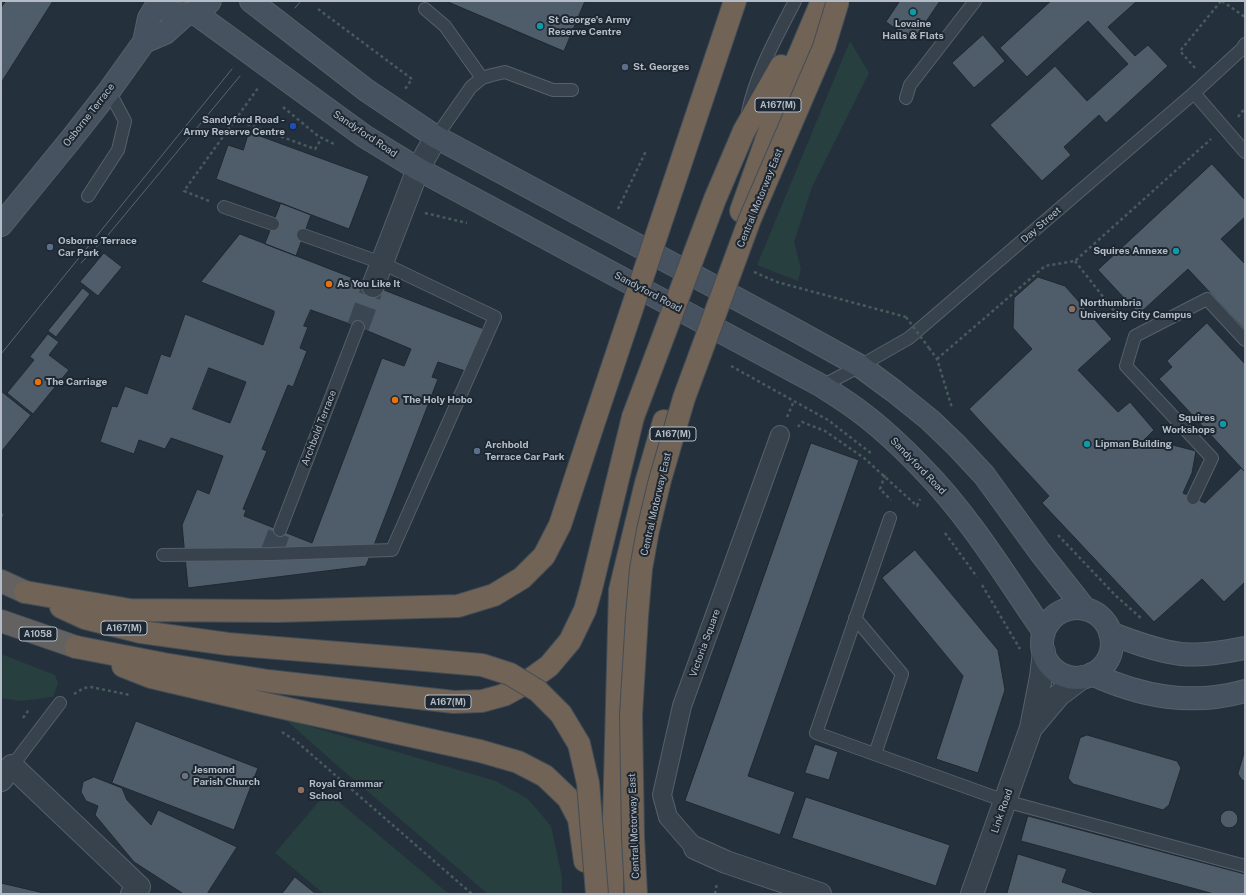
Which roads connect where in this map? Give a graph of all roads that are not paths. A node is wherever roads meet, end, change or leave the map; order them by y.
1 (251, 1) edge
2 (735, 1) edge
3 (795, 1) edge
4 (818, 1) edge
5 (822, 1) edge
6 (838, 1) edge
7 (975, 1) edge
8 (159, 2) edge
9 (425, 9) dead end
10 (197, 10) edge
11 (144, 42) junction
12 (1245, 44) edge
13 (482, 78) junction
14 (572, 90) dead end
15 (109, 91) junction
16 (1194, 93) junction
17 (906, 98) dead end
18 (744, 131) junction
19 (436, 137) junction
20 (1245, 152) edge
21 (418, 168) junction
22 (88, 196) dead end
23 (224, 207) road end
24 (273, 224) dead end
25 (1, 225) edge
26 (303, 235) dead end
27 (382, 263) junction
28 (373, 286) tunnel mouth
29 (358, 327) tunnel mouth
30 (1245, 340) edge
31 (860, 366) junction
32 (822, 386) junction
33 (780, 435) road end
34 (1193, 498) dead end
35 (890, 518) road end
36 (280, 530) tunnel mouth
37 (164, 555) dead end
38 (1, 581) edge
39 (25, 592) junction
40 (1085, 609) junction
41 (855, 618) junction
42 (1, 621) edge
43 (1110, 633) junction
44 (1044, 642) junction
45 (76, 647) junction
46 (1245, 648) edge
47 (1087, 676) junction
48 (1245, 691) edge
49 (60, 703) road end
50 (1031, 728) junction
51 (875, 754) junction
52 (7, 773) edge
53 (1005, 801) junction
54 (694, 848) joint
55 (1245, 866) edge
56 (139, 892) edge
57 (588, 894) edge
58 (597, 894) edge
59 (612, 894) edge
60 (636, 894) edge
61 (820, 894) edge
62 (972, 894) edge

1 - 19 main road
2 - 39 highway, A167(M), bridge
3 - 18 lane
4 - 18 highway, A167(M)
5 - 59 highway, Central Motorway East / A167(M)
6 - 60 highway, Central Motorway East / A167(M), bridge
7 - 17 lane
8 - 10 main road, Sandyford Road
8 - 11 main road
9 - 13 lane
10 - 11 main road, Osborne Terrace
10 - 21 main road, Sandyford Road
11 - 15 main road, Osborne Terrace
12 - 16 lane, Day Street
13 - 14 lane
13 - 19 lane
15 - 22 lane
15 - 25 main road, Osborne Terrace
16 - 20 lane
16 - 31 lane, Day Street
18 - 45 highway, A167(M), bridge
19 - 21 street
19 - 31 main road
21 - 27 street
21 - 32 main road, Sandyford Road
23 - 24 lane
26 - 27 lane
27 - 28 street
27 - 37 lane
29 - 36 lane, Archbold Terrace
30 - 34 lane
31 - 32 lane, Day Street
31 - 40 main road
32 - 44 main road, Sandyford Road
33 - 54 street, Victoria Square
35 - 41 lane
38 - 39 highway
39 - 58 highway, A167(M), bridge
40 - 43 main road
40 - 44 main road
41 - 51 lane
41 - 51 lane
42 - 45 highway, A1058
43 - 46 main road
43 - 47 main road
44 - 47 main road
44 - 50 street, Link Road
45 - 57 highway
47 - 48 main road
47 - 50 street, Link Road
49 - 52 lane
50 - 53 street, Link Road
51 - 53 lane
52 - 56 street
53 - 55 lane
53 - 62 street, Link Road
54 - 61 street

